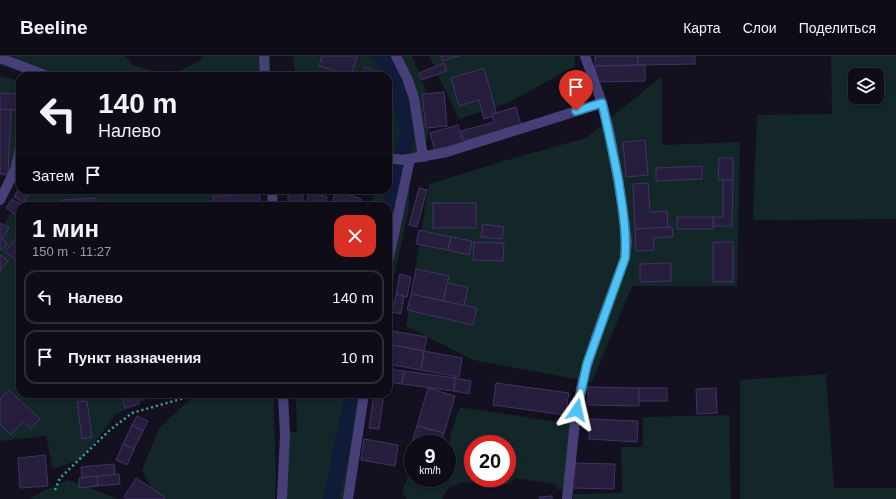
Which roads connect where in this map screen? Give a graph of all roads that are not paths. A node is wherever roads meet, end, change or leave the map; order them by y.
1 (264, 56) edge
2 (396, 56) edge
3 (585, 56) edge
4 (0, 58) edge
5 (27, 72) edge
6 (265, 72) edge
7 (602, 103) junction
8 (423, 156) junction
9 (392, 158) edge
10 (407, 159) junction
11 (16, 166) edge
12 (0, 200) edge
13 (392, 240) edge
14 (284, 398) edge
15 (363, 398) edge
16 (282, 499) edge
17 (348, 499) edge
18 (567, 499) edge

1 - 6 street
2 - 8 street
3 - 7 street
4 - 5 street
7 - 8 street
7 - 18 street
8 - 10 street
9 - 10 street
10 - 13 street
11 - 12 street
14 - 16 street
15 - 17 street

